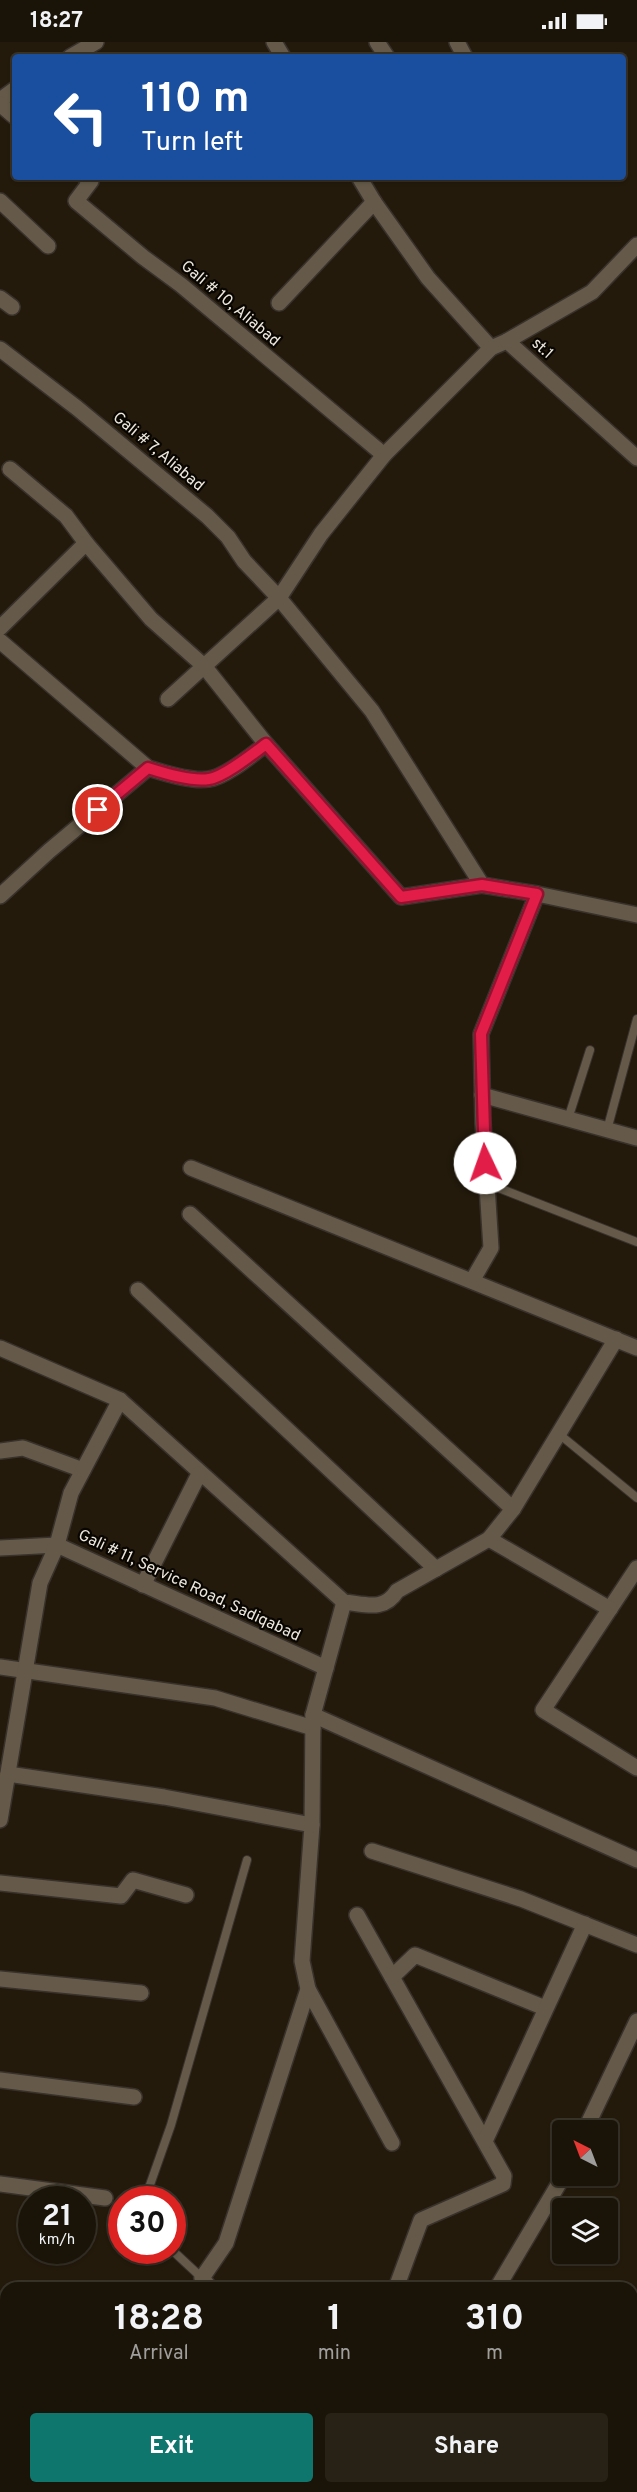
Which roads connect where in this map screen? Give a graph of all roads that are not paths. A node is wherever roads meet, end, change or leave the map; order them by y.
1 (96, 42) edge
2 (75, 54) edge
3 (12, 92) edge
4 (0, 102) edge
5 (12, 114) edge
6 (88, 180) edge
7 (361, 180) edge
8 (0, 201) edge
9 (374, 202) junction
10 (637, 245) edge
11 (48, 246) dead end
12 (279, 303) dead end
13 (507, 341) junction
14 (491, 348) junction
15 (0, 349) edge
16 (384, 455) junction
17 (637, 458) edge
18 (10, 469) dead end
19 (86, 543) junction
20 (279, 598) junction
21 (0, 628) edge
22 (0, 641) edge
23 (204, 666) junction
24 (168, 699) dead end
25 (266, 744) junction
26 (148, 768) junction
27 (482, 885) junction
28 (537, 894) junction
29 (0, 896) edge
30 (637, 915) edge
31 (637, 1019) edge
32 (635, 1032) edge
33 (590, 1050) dead end
34 (482, 1095) junction
35 (568, 1119) junction
36 (607, 1130) junction
37 (637, 1138) edge
38 (191, 1168) dead end
39 (486, 1183) junction
40 (190, 1214) dead end
41 (637, 1242) edge
42 (472, 1281) junction
43 (138, 1290) dead end
44 (616, 1339) junction
45 (0, 1348) edge
46 (637, 1348) edge
47 (120, 1400) junction
48 (559, 1434) junction
49 (0, 1451) edge
50 (83, 1470) junction
51 (199, 1474) junction
52 (637, 1498) edge
53 (513, 1509) junction
54 (489, 1539) junction
55 (57, 1545) junction
56 (0, 1548) edge
57 (637, 1568) edge
58 (436, 1569) junction
59 (143, 1585) junction
60 (344, 1602) junction
61 (610, 1609) junction
62 (0, 1667) edge
63 (326, 1668) junction
64 (26, 1672) junction
65 (313, 1722) junction
66 (637, 1768) edge
67 (8, 1774) junction
68 (0, 1820) edge
69 (312, 1825) junction
70 (372, 1851) dead end
71 (247, 1860) dead end
72 (637, 1860) edge
73 (0, 1883) edge
74 (186, 1895) dead end
75 (357, 1915) dead end
76 (585, 1924) junction
77 (637, 1945) edge
78 (392, 1977) junction
79 (0, 1979) edge
80 (308, 1989) junction
81 (141, 1993) dead end
82 (545, 2008) junction
83 (637, 2021) edge
84 (0, 2080) edge
85 (134, 2097) dead end
86 (590, 2120) edge
87 (485, 2141) junction
88 (392, 2143) dead end
89 (0, 2184) edge
90 (150, 2186) edge
91 (557, 2186) edge
92 (105, 2198) dead end
93 (186, 2264) edge
94 (205, 2282) edge
95 (206, 2282) edge
96 (398, 2282) edge
97 (500, 2282) edge

1 - 2 street
3 - 4 street
4 - 5 street
6 - 16 street, Gali # 10, Aliabad
7 - 9 street
8 - 11 street
9 - 12 street
9 - 14 street
10 - 13 street
13 - 14 street, st.1
13 - 17 street, st.1
14 - 16 street
15 - 20 street, Gali # 7, Aliabad
16 - 20 street
18 - 19 street
19 - 21 street
19 - 23 street
20 - 23 street
20 - 27 street, Gali # 7, Aliabad
22 - 26 street
23 - 24 street
23 - 25 street
25 - 26 street
25 - 27 street
26 - 29 street
27 - 28 street
28 - 30 street
28 - 34 street
31 - 32 lane
32 - 36 lane
33 - 35 lane
34 - 35 street
34 - 39 street
35 - 36 street
36 - 37 street
38 - 42 street
39 - 41 lane
39 - 42 street
40 - 53 street
42 - 44 street
43 - 58 street
44 - 46 street
44 - 48 street
45 - 47 street
47 - 50 street
47 - 51 street
48 - 52 lane
48 - 53 street
49 - 50 street
50 - 55 street
51 - 59 street
51 - 60 street
53 - 54 street
54 - 58 street
54 - 61 street
55 - 56 street, Gali # 11, Service Road, Sadiqabad
55 - 59 street, Gali # 11, Service Road, Sadiqabad
55 - 64 street
57 - 61 street
58 - 60 street
59 - 63 street, Gali # 11, Service Road, Sadiqabad
60 - 63 street
61 - 66 street
62 - 64 street
63 - 65 street
64 - 65 street
64 - 67 street
65 - 69 street
65 - 72 street
67 - 68 street
67 - 69 street
69 - 80 street
70 - 76 street
71 - 90 lane
73 - 74 street
75 - 78 street
76 - 77 street
76 - 82 street
78 - 82 street
78 - 87 street
79 - 81 street
80 - 88 street
80 - 95 street
82 - 87 street
83 - 86 street
84 - 85 street
87 - 96 street
89 - 92 street
91 - 97 street
93 - 94 lane

